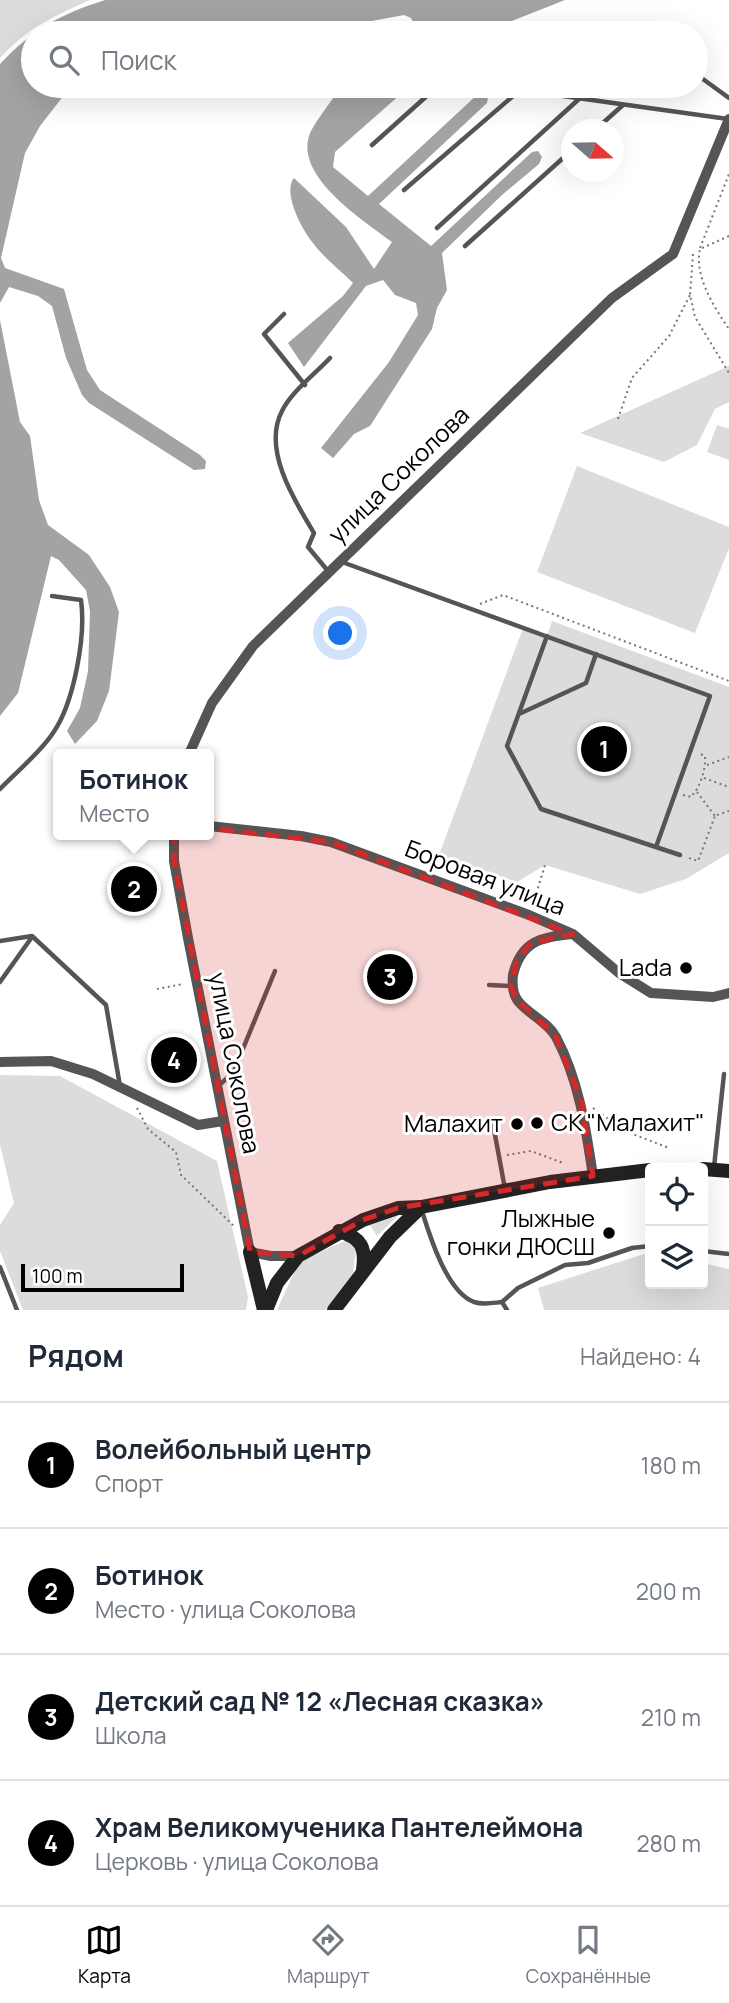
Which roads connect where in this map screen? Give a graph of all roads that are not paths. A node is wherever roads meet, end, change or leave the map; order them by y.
1 (708, 83) edge
2 (425, 98) edge
3 (511, 98) edge
4 (573, 98) edge
5 (729, 98) edge
6 (580, 99) junction
7 (623, 105) junction
8 (607, 119) edge
9 (729, 119) edge
10 (372, 145) dead end
11 (561, 160) edge
12 (404, 190) dead end
13 (437, 228) dead end
14 (465, 246) dead end
15 (284, 314) dead end
16 (330, 358) dead end
17 (305, 385) junction
18 (340, 562) junction
19 (328, 572) junction
20 (52, 596) dead end
21 (547, 636) junction
22 (596, 654) junction
23 (519, 715) junction
24 (191, 749) edge
25 (0, 789) edge
26 (214, 826) edge
27 (174, 840) edge
28 (656, 847) junction
29 (680, 855) road end
30 (572, 934) junction
31 (32, 936) junction
32 (0, 941) edge
33 (275, 971) dead end
34 (0, 982) edge
35 (489, 985) dead end
36 (511, 986) junction
37 (729, 993) edge
38 (0, 1062) edge
39 (724, 1074) dead end
40 (217, 1087) junction
41 (124, 1089) junction
42 (223, 1121) junction
43 (493, 1124) dead end
44 (708, 1169) edge
45 (645, 1171) edge
46 (729, 1171) edge
47 (593, 1176) junction
48 (505, 1191) junction
49 (421, 1207) junction
50 (339, 1231) junction
51 (645, 1247) edge
52 (250, 1252) junction
53 (708, 1252) edge
54 (729, 1254) edge
55 (298, 1256) junction
56 (0, 1267) edge
57 (362, 1272) junction
58 (502, 1302) junction
59 (17, 1310) edge
60 (265, 1310) edge
61 (334, 1310) edge
62 (507, 1310) edge

1 - 5 lane
2 - 10 lane
3 - 12 lane
4 - 6 lane
6 - 7 lane
6 - 13 lane
7 - 8 lane
7 - 9 lane
9 - 18 street, улица Соколова
11 - 14 lane
15 - 17 lane
16 - 17 lane
17 - 19 lane
18 - 19 street, улица Соколова
18 - 21 lane
19 - 24 street, улица Соколова
20 - 25 lane
21 - 22 lane
21 - 23 lane
22 - 23 lane
22 - 28 lane
23 - 28 lane
26 - 30 street, Боровая улица
27 - 40 street, улица Соколова
28 - 29 lane
30 - 36 street
30 - 37 street, Боровая улица
31 - 32 lane
31 - 34 lane
31 - 41 lane
33 - 40 lane
35 - 36 lane
36 - 47 street
38 - 41 street
39 - 44 lane
40 - 42 street, улица Соколова
41 - 42 street
42 - 52 street, улица Соколова
43 - 48 lane
44 - 46 main road
45 - 47 main road
47 - 48 main road
48 - 49 main road
49 - 50 main road
49 - 57 main road
49 - 58 lane
50 - 55 main road
50 - 57 main road
51 - 58 lane
52 - 55 street
52 - 60 main road
53 - 54 lane
55 - 60 main road
56 - 59 lane
57 - 61 main road
58 - 62 lane

